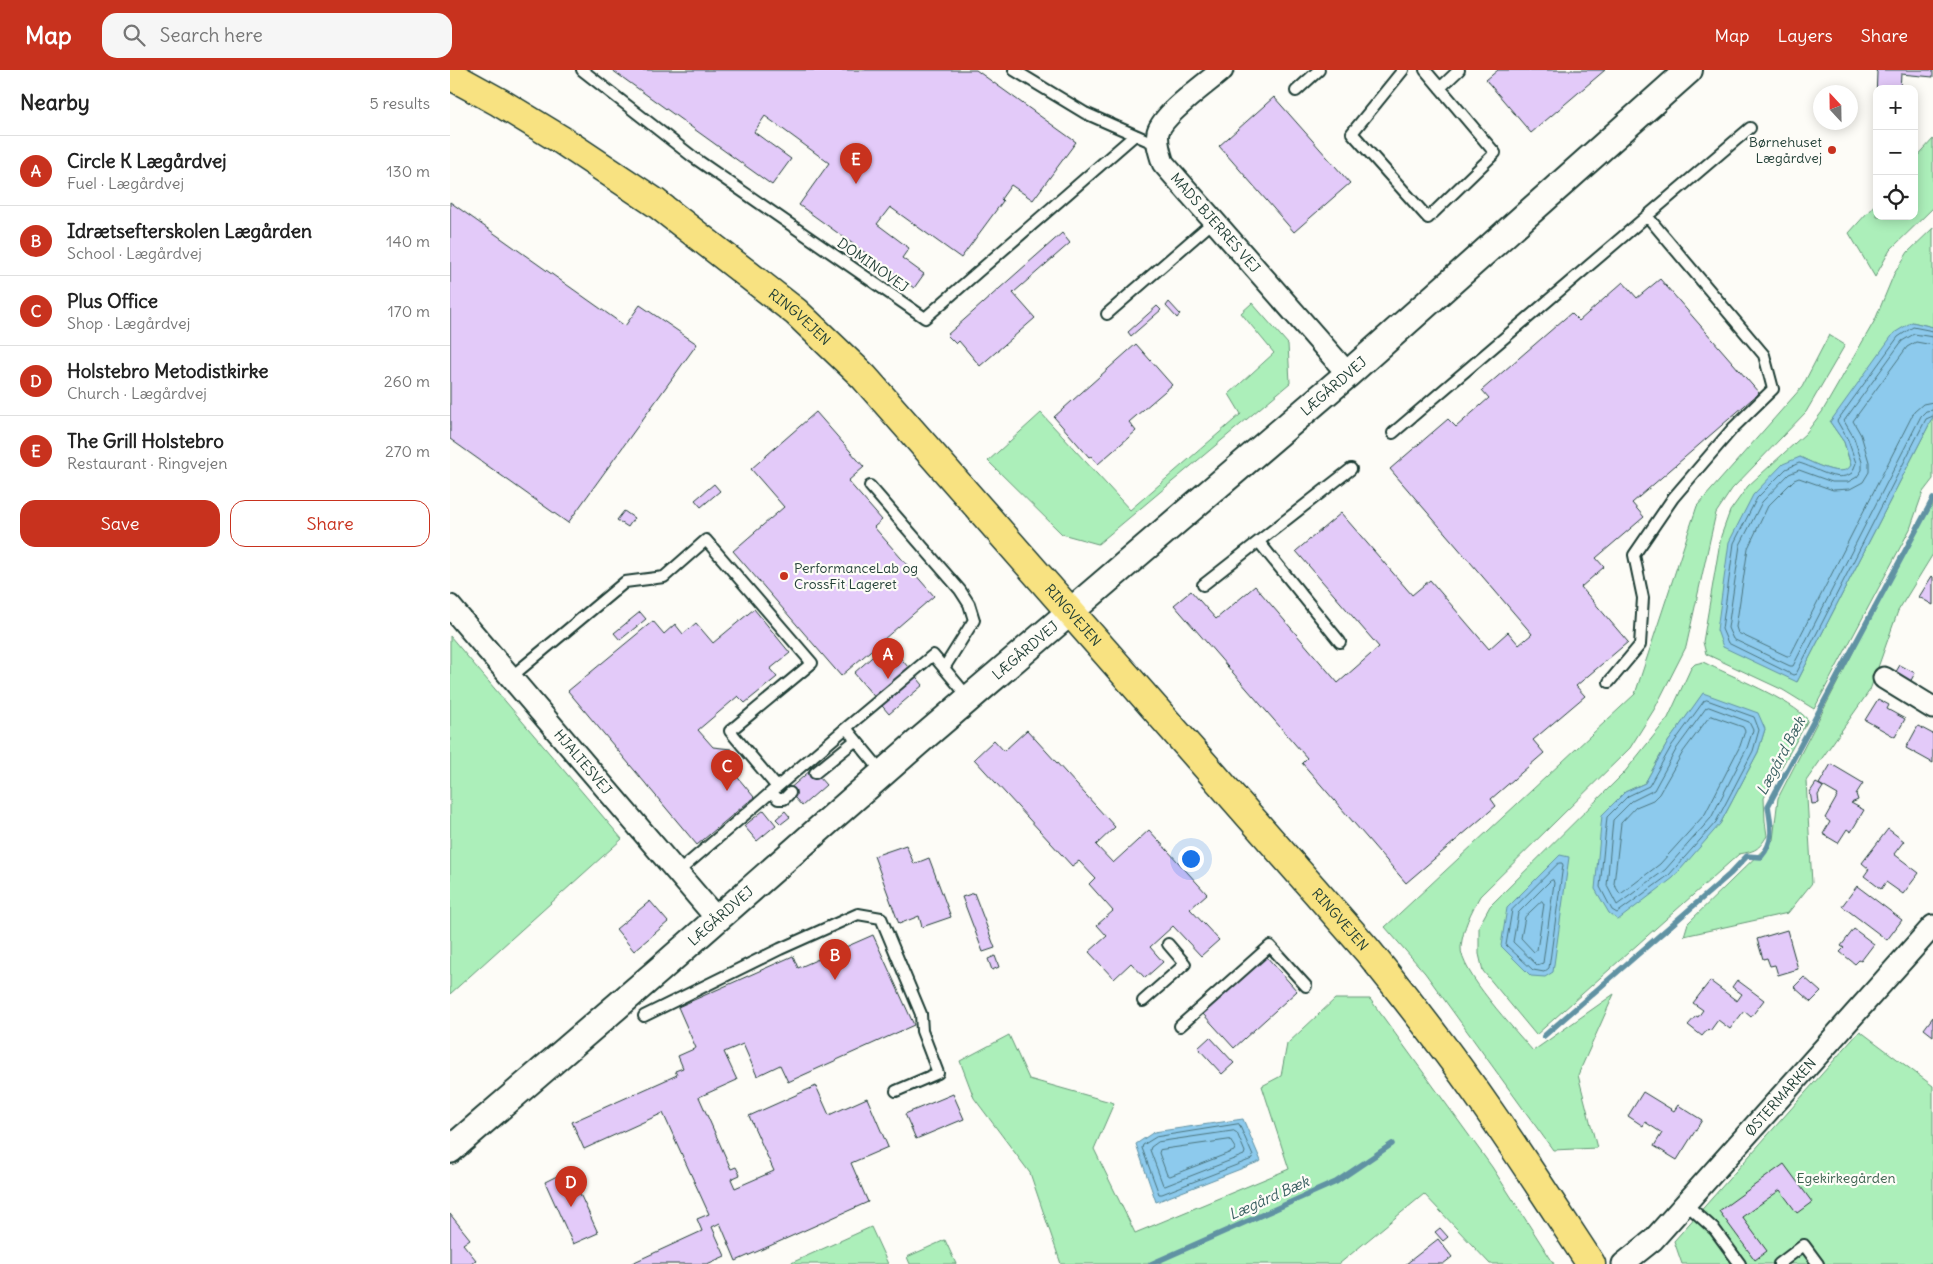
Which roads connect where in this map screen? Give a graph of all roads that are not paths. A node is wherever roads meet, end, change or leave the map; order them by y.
1 (582, 70) edge
2 (1014, 70) edge
3 (1222, 70) edge
4 (1319, 70) edge
5 (1403, 70) edge
6 (1425, 70) edge
7 (1459, 70) edge
8 (1689, 70) edge
9 (450, 75) edge
10 (1440, 88) junction
11 (1296, 91) dead end
12 (1750, 128) dead end
13 (1135, 135) junction
14 (1158, 145) junction
15 (1647, 216) junction
16 (1214, 221) junction
17 (1107, 314) dead end
18 (1348, 374) junction
19 (1393, 433) dead end
20 (1350, 470) dead end
21 (870, 486) dead end
22 (1259, 542) junction
23 (1204, 585) dead end
24 (450, 606) edge
25 (1070, 612) junction
26 (1340, 642) dead end
27 (944, 668) junction
28 (511, 678) junction
29 (1884, 678) dead end
30 (1609, 682) dead end
31 (970, 698) junction
32 (1933, 708) edge
33 (846, 728) junction
34 (856, 740) junction
35 (815, 772) dead end
36 (884, 773) junction
37 (774, 790) junction
38 (790, 793) dead end
39 (678, 872) junction
40 (717, 919) junction
41 (1933, 926) edge
42 (1168, 944) dead end
43 (1306, 986) dead end
44 (1143, 1001) dead end
45 (644, 1016) dead end
46 (1180, 1026) dead end
47 (896, 1091) dead end
48 (450, 1150) edge
49 (1686, 1204) junction
50 (1591, 1264) edge
51 (1623, 1264) edge
52 (1740, 1264) edge
53 (1779, 1264) edge
54 (1818, 1264) edge

1 - 13 lane, DOMINOVEJ
2 - 13 lane
3 - 14 street
4 - 11 lane
5 - 10 lane
6 - 10 lane
7 - 10 lane
8 - 18 street, LÆGÅRDVEJ
9 - 25 main road, RINGVEJEN
12 - 15 lane
13 - 14 lane
14 - 16 street, MADS BJERRES VEJ
15 - 19 lane
15 - 30 lane
16 - 17 lane
16 - 18 street, MADS BJERRES VEJ
18 - 25 street, LÆGÅRDVEJ
20 - 22 lane
21 - 27 lane
22 - 23 lane
22 - 26 lane
24 - 28 street, HJALTESVEJ
25 - 31 street, LÆGÅRDVEJ
25 - 50 main road, RINGVEJEN
27 - 31 lane
27 - 33 lane
28 - 37 lane
28 - 39 street, HJALTESVEJ
29 - 32 street
31 - 36 street, LÆGÅRDVEJ
33 - 34 lane
33 - 37 lane
34 - 35 lane
34 - 36 lane
36 - 40 street, LÆGÅRDVEJ
37 - 38 lane
37 - 39 lane
39 - 40 street, HJALTESVEJ
40 - 48 street, LÆGÅRDVEJ
41 - 49 street, ØSTERMARKEN
42 - 44 lane
43 - 46 lane
45 - 47 lane
49 - 51 street, ØSTERMARKEN
49 - 52 lane
53 - 54 lane

